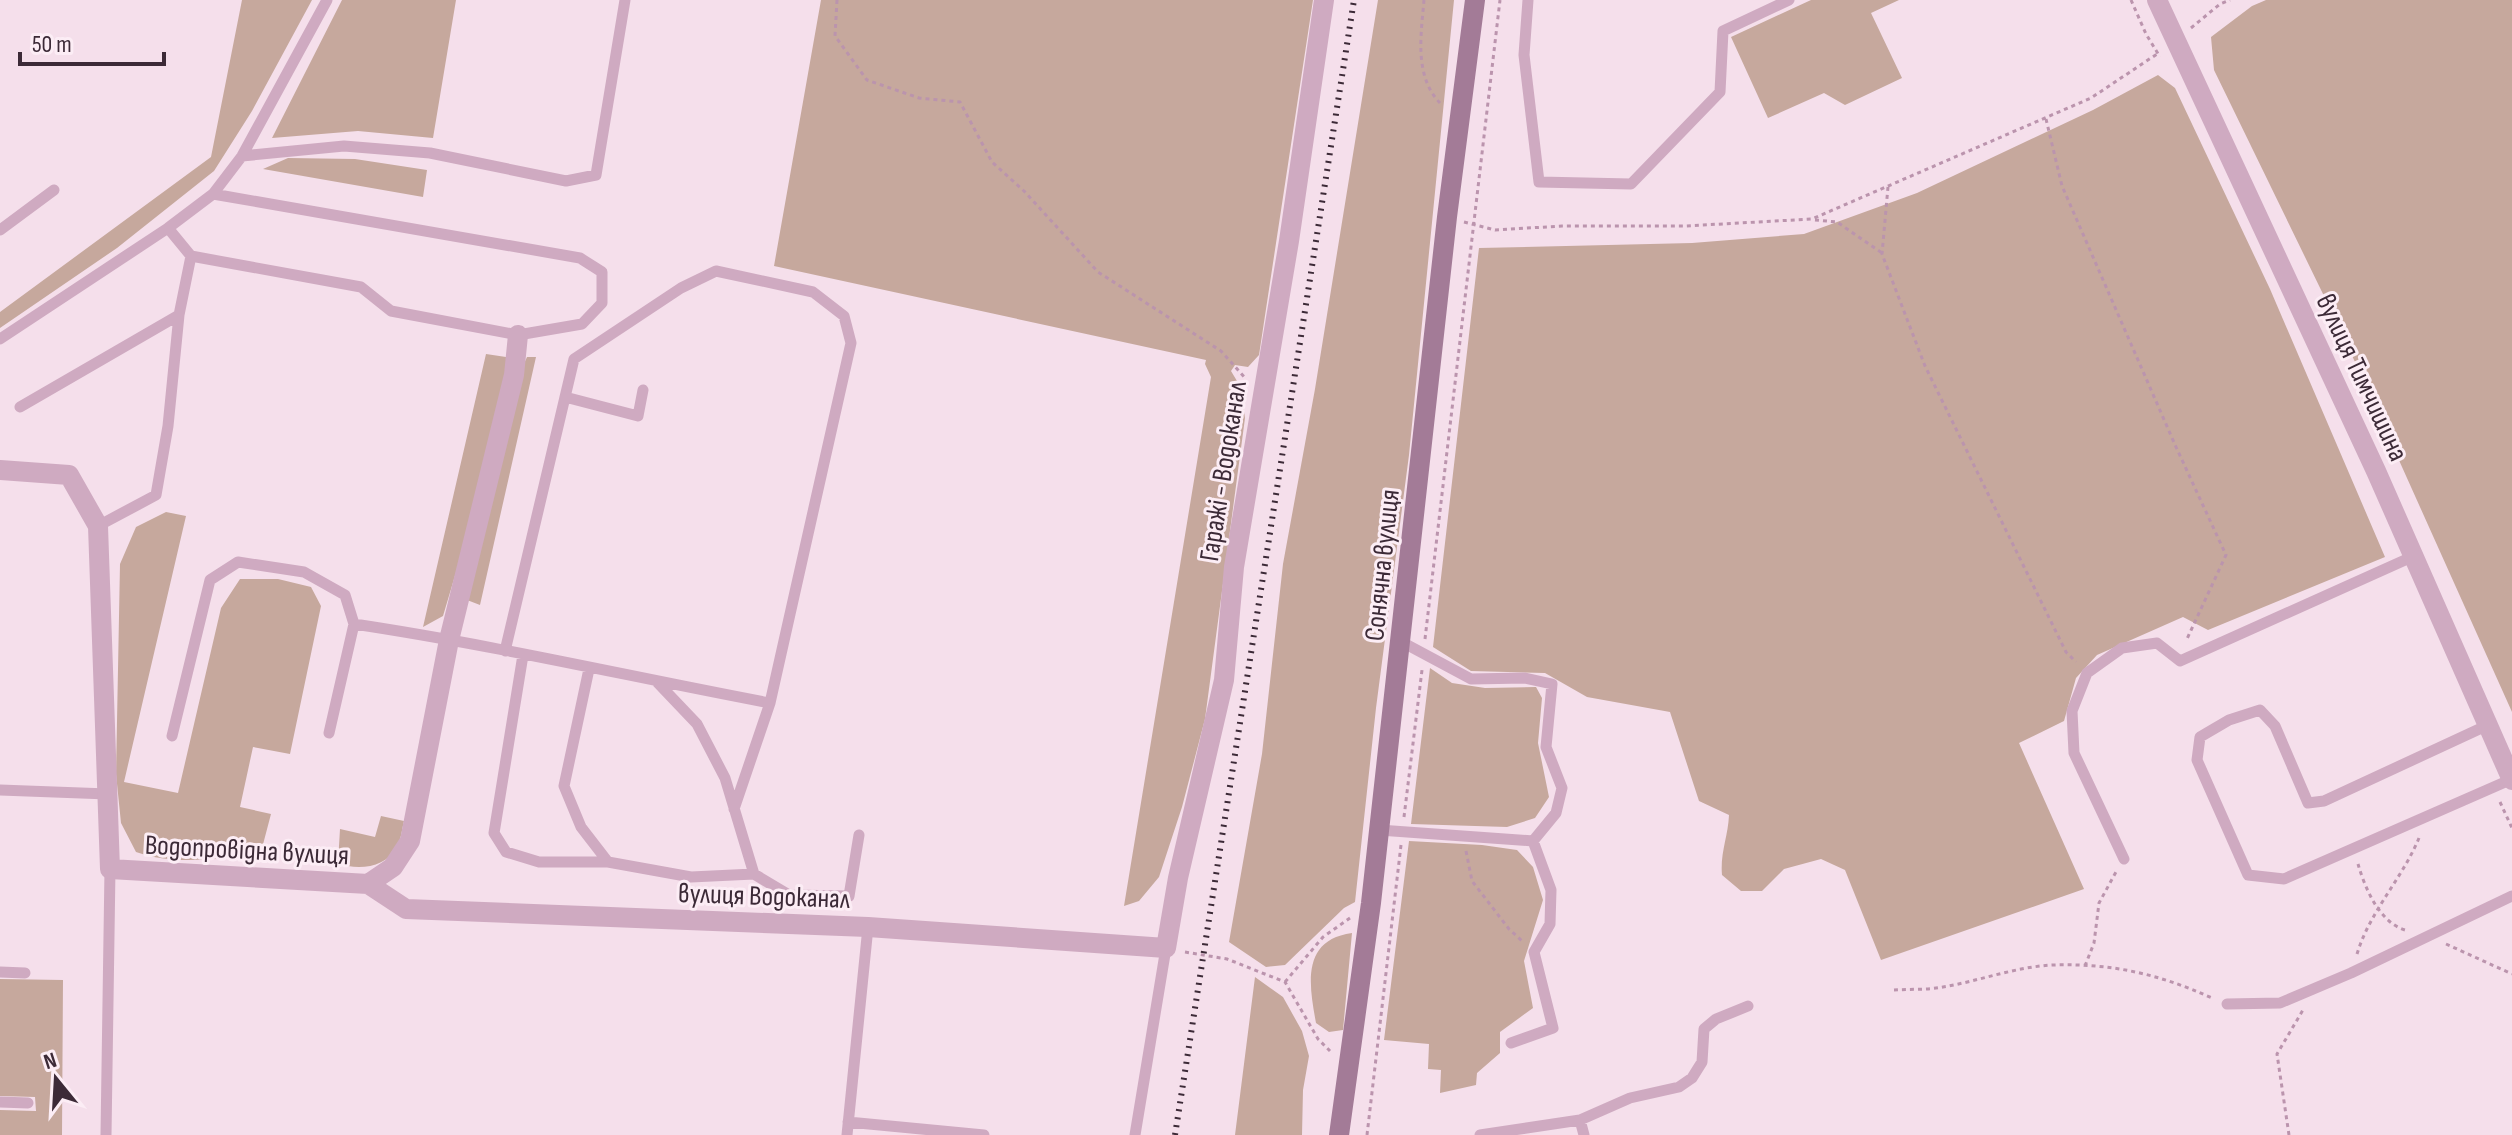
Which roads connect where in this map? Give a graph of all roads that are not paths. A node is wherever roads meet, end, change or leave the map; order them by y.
1 (327, 0) edge
2 (625, 0) edge
3 (1324, 0) edge
4 (1475, 0) edge
5 (1528, 0) edge
6 (1789, 0) edge
7 (2157, 0) edge
8 (242, 156) junction
9 (54, 190) dead end
10 (213, 194) junction
11 (168, 228) junction
12 (0, 230) edge
13 (191, 256) junction
14 (179, 315) junction
15 (518, 335) junction
16 (0, 339) edge
17 (643, 390) dead end
18 (565, 397) junction
19 (20, 407) dead end
20 (0, 470) edge
21 (98, 526) junction
22 (2414, 556) junction
23 (354, 624) junction
24 (449, 640) junction
25 (1400, 641) junction
26 (505, 651) junction
27 (523, 655) junction
28 (589, 669) junction
29 (656, 681) junction
30 (770, 703) junction
31 (2488, 725) junction
32 (329, 733) dead end
33 (172, 736) dead end
34 (2512, 779) edge
35 (0, 790) edge
36 (108, 794) junction
37 (734, 809) junction
38 (1379, 830) junction
39 (859, 835) dead end
40 (1533, 841) junction
41 (2124, 859) road end
42 (608, 862) junction
43 (110, 869) junction
44 (754, 874) junction
45 (368, 884) junction
46 (2512, 896) edge
47 (868, 927) junction
48 (1166, 948) junction
49 (0, 972) edge
50 (25, 973) dead end
51 (2227, 1004) road end
52 (1748, 1006) dead end
53 (1511, 1043) dead end
54 (0, 1102) edge
55 (28, 1103) dead end
56 (1580, 1120) junction
57 (848, 1122) junction
58 (106, 1135) edge
59 (847, 1135) edge
60 (984, 1135) edge
61 (1135, 1135) edge
62 (1339, 1135) edge
63 (1480, 1135) edge
64 (1584, 1135) edge

1 - 8 lane
2 - 8 lane
3 - 48 street, Гаражі - Водоканал
4 - 25 street, Сонячна вулиця
5 - 6 lane
7 - 22 street, вулиця Тимчишина
8 - 10 lane
9 - 12 lane
10 - 11 lane
10 - 15 lane
11 - 13 lane
11 - 16 lane
13 - 14 lane
13 - 15 lane
14 - 19 lane
14 - 21 lane
15 - 24 street, Водопровідна вулиця
17 - 18 lane
18 - 26 lane
18 - 30 lane
20 - 21 street, Водопровідна вулиця
21 - 36 street, Водопровідна вулиця
22 - 31 street, вулиця Тимчишина
22 - 41 lane
23 - 24 lane
23 - 32 lane
23 - 33 lane
24 - 26 lane
24 - 45 street, Водопровідна вулиця
25 - 38 street, Сонячна вулиця
25 - 40 lane
26 - 27 lane
27 - 28 lane
27 - 42 lane
28 - 29 lane
28 - 42 lane
29 - 30 lane
29 - 37 lane
30 - 37 lane
31 - 34 street, вулиця Тимчишина
31 - 34 lane
35 - 36 lane
36 - 43 street, Водопровідна вулиця
37 - 44 lane
38 - 40 lane
38 - 62 street, Сонячна вулиця
39 - 44 lane
40 - 53 lane
42 - 44 lane
43 - 45 street, Водопровідна вулиця
43 - 58 lane
45 - 47 street, вулиця Водоканал
46 - 51 lane
47 - 48 street, вулиця Водоканал
47 - 57 lane
48 - 61 lane
49 - 50 lane
52 - 56 lane
54 - 55 lane
56 - 63 lane
56 - 64 lane
57 - 59 lane
57 - 60 lane

